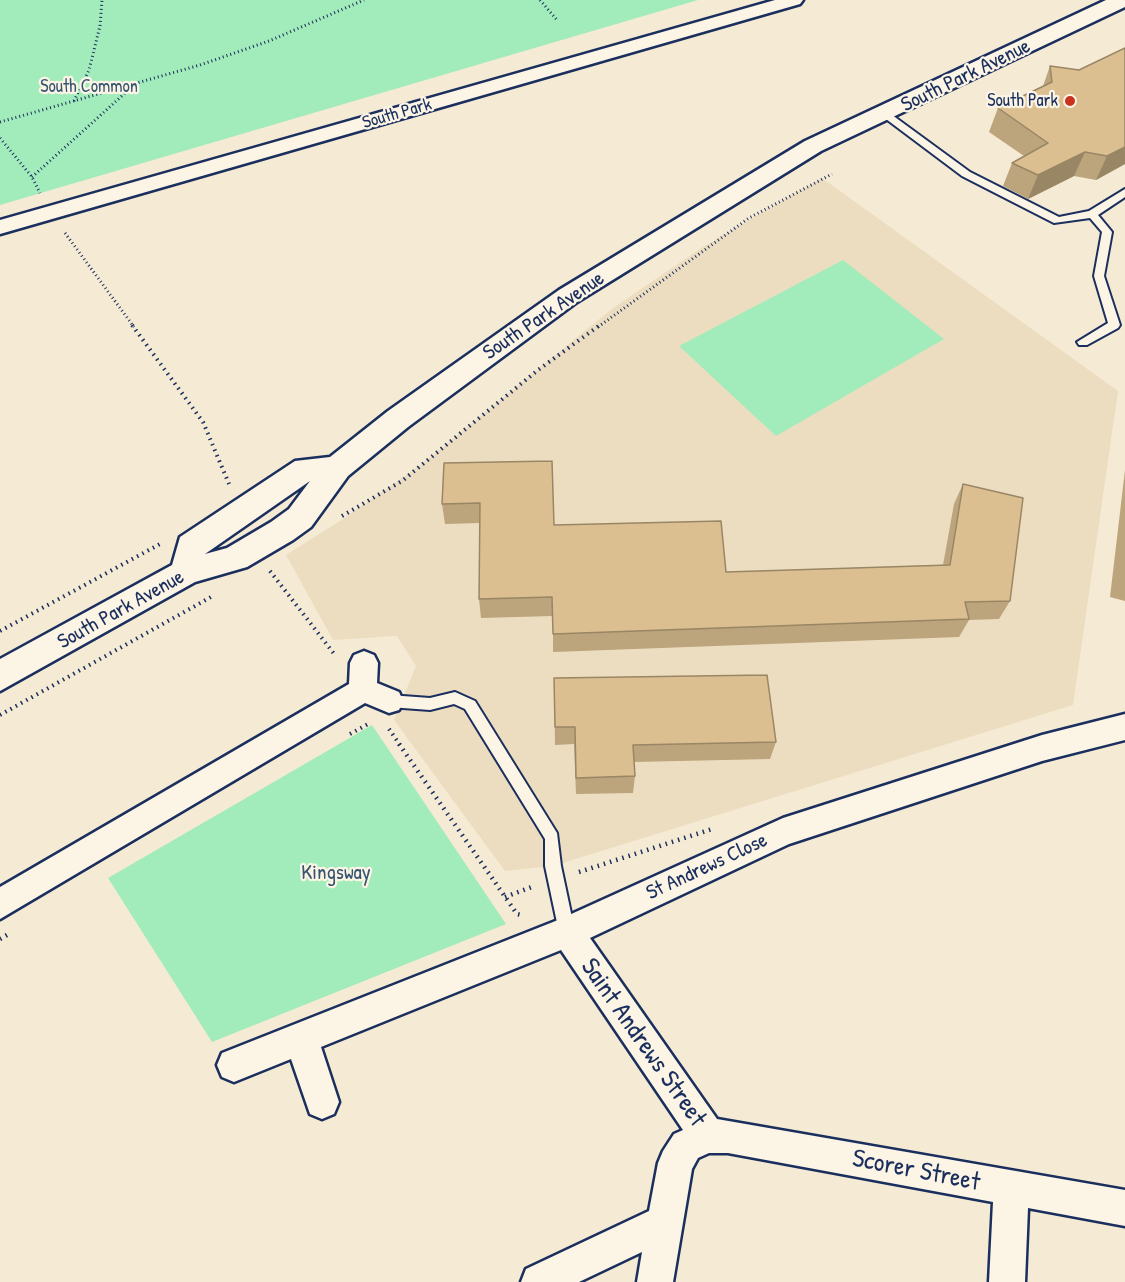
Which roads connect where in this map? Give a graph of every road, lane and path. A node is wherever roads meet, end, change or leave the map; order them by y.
1 (102, 0) edge
2 (364, 0) edge
3 (540, 0) edge
4 (794, 0) edge
5 (1121, 4) edge
6 (557, 20) dead end
7 (136, 83) junction
8 (74, 101) junction
9 (885, 114) junction
10 (0, 122) edge
11 (0, 138) edge
12 (832, 174) dead end
13 (32, 177) junction
14 (1125, 192) edge
15 (41, 195) dead end
16 (1092, 214) junction
17 (0, 227) edge
18 (63, 231) dead end
19 (1083, 342) dead end
20 (231, 489) dead end
21 (341, 517) dead end
22 (167, 539) dead end
23 (216, 594) dead end
24 (0, 631) edge
25 (0, 676) edge
26 (372, 685) joint
27 (0, 715) edge
28 (1125, 727) edge
29 (0, 904) edge
30 (567, 932) junction
31 (301, 1037) junction
32 (234, 1065) dead end
33 (322, 1102) dead end
34 (708, 1136) junction
35 (1011, 1189) junction
36 (1125, 1208) edge
37 (667, 1221) junction
38 (539, 1282) edge
39 (655, 1282) edge
40 (1007, 1282) edge

1 - 8 path
2 - 7 path
3 - 6 path
4 - 17 street, South Park
5 - 9 main road, South Park Avenue
7 - 8 path
7 - 13 path
8 - 10 path
9 - 16 lane
9 - 25 main road, South Park Avenue
11 - 13 path
12 - 21 path
13 - 15 path
14 - 16 lane
16 - 19 lane
18 - 20 path
22 - 24 path
23 - 27 path
26 - 29 street
26 - 30 lane
28 - 30 street, St Andrews Close
30 - 31 street, St Andrews Close
30 - 34 street, Saint Andrews Street
31 - 32 street, St Andrews Close
31 - 33 street
34 - 35 street, Scorer Street
34 - 37 street, Saint Andrews Street
35 - 36 street, Scorer Street
35 - 40 street
37 - 38 street
37 - 39 street, Saint Andrews Street

